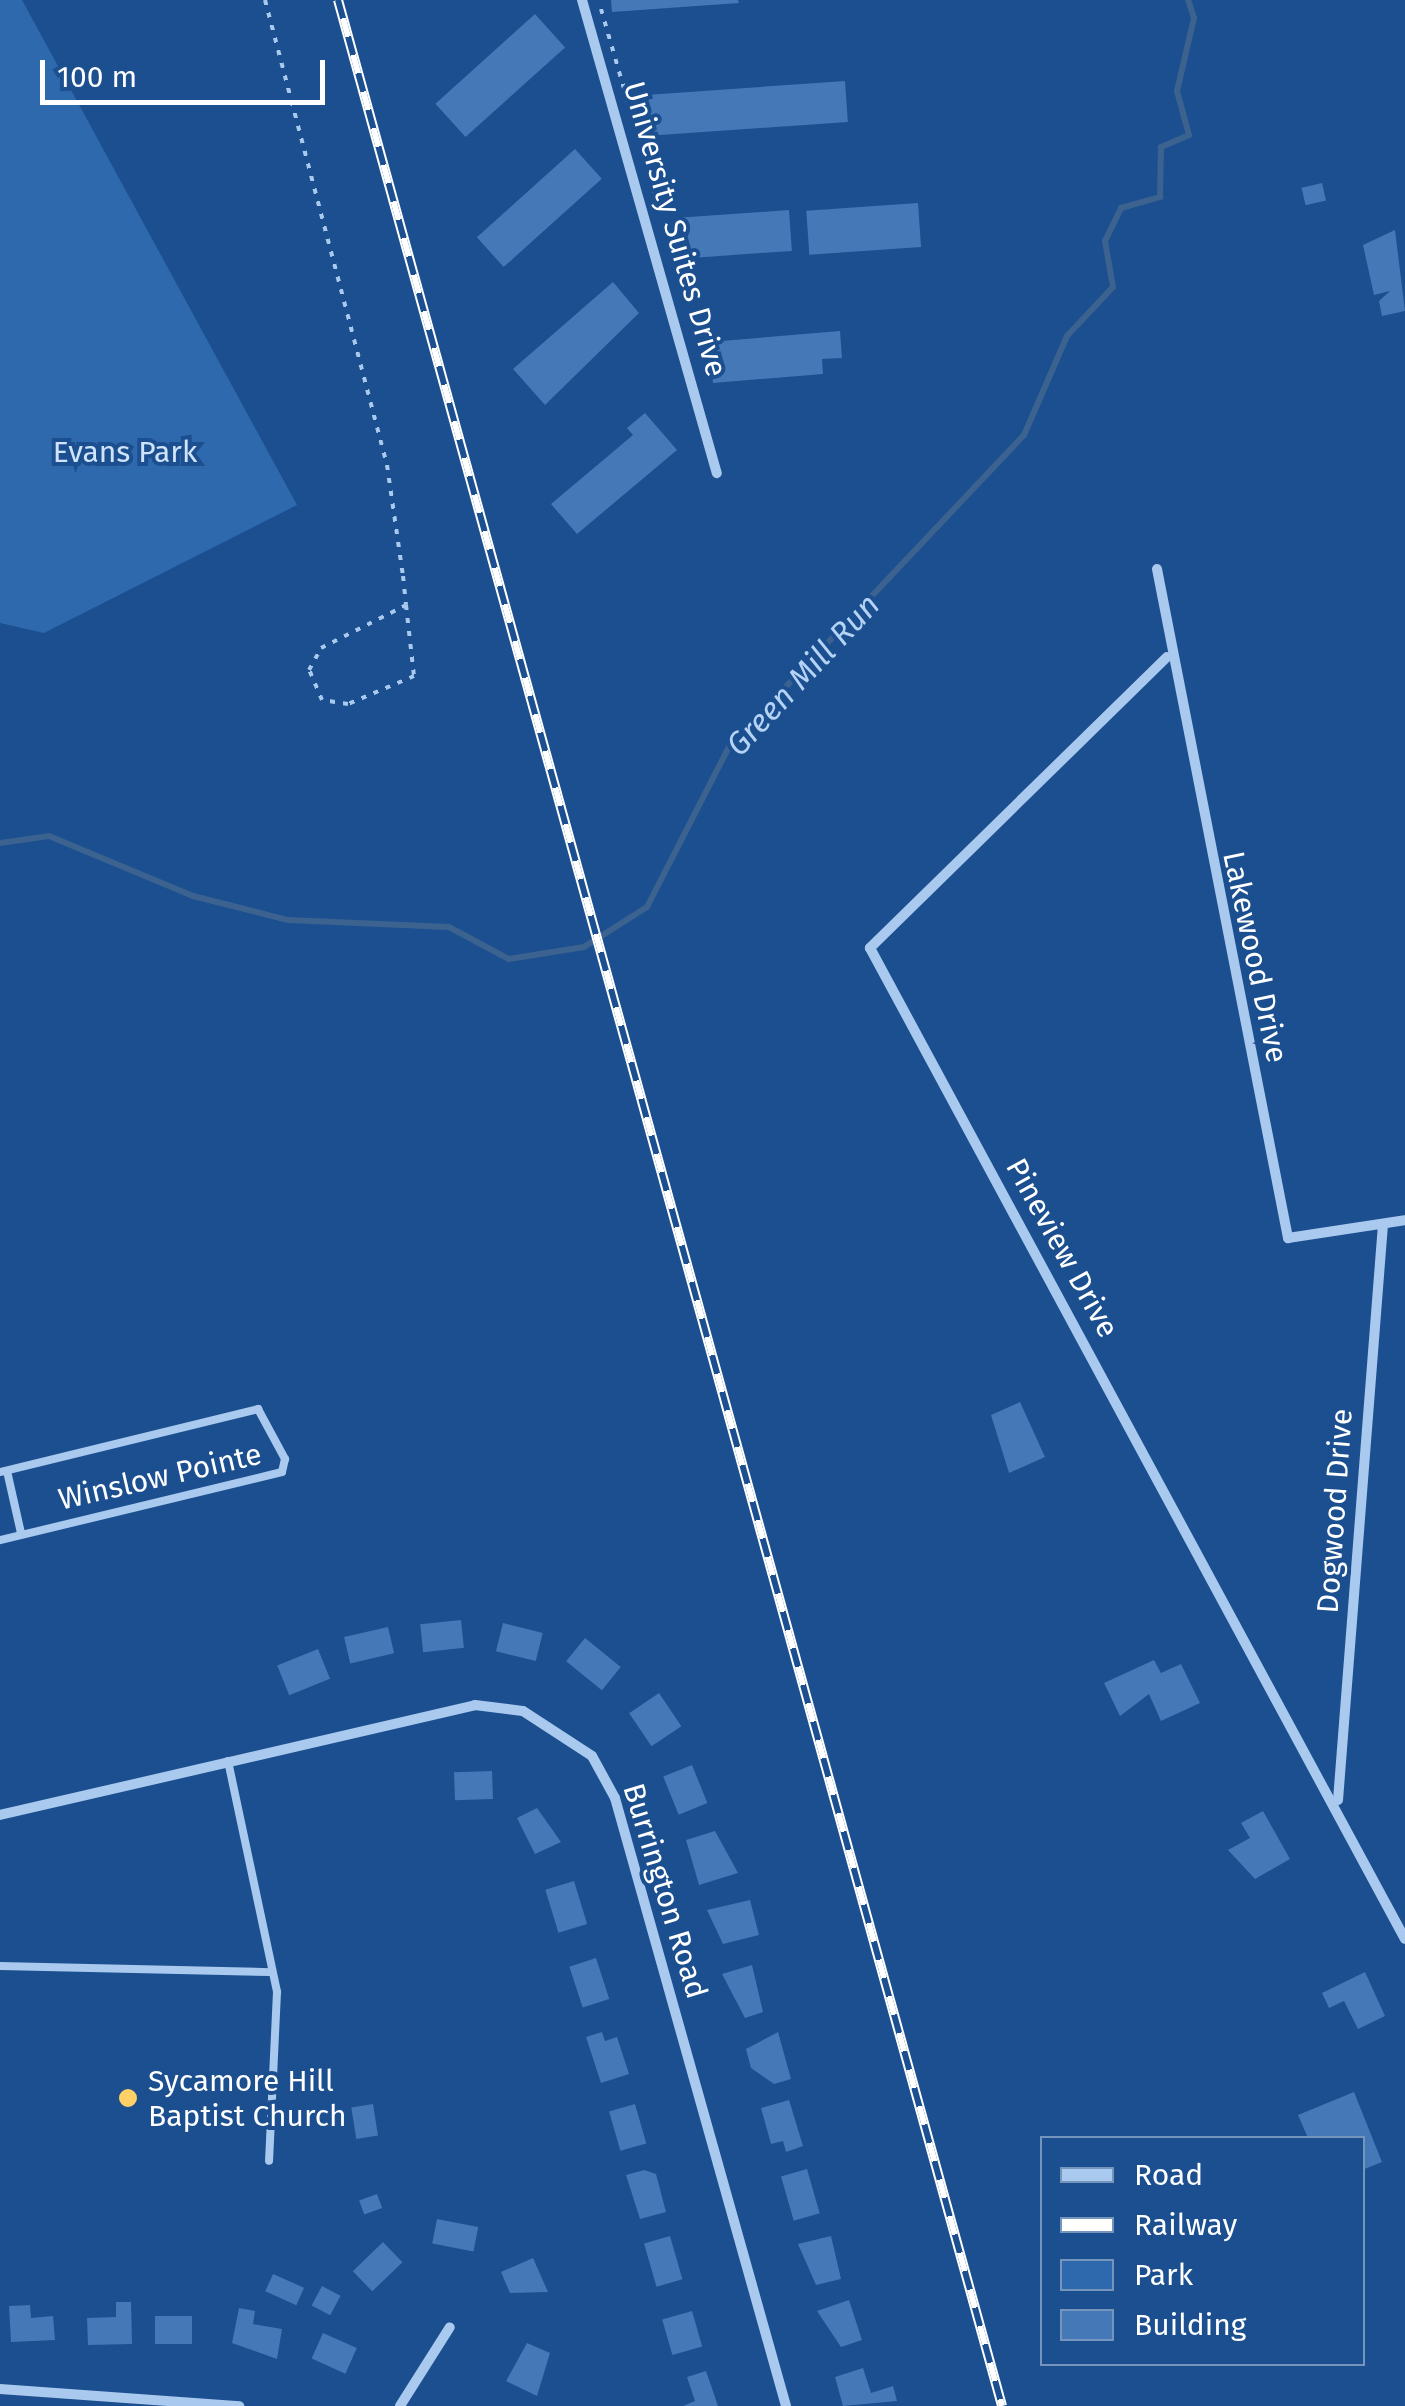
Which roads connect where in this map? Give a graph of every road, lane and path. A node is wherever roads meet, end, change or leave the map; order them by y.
1 (265, 0) edge
2 (582, 0) edge
3 (716, 472) dead end
4 (1157, 569) dead end
5 (406, 605) junction
6 (1167, 658) junction
7 (1405, 1220) edge
8 (1383, 1225) junction
9 (4, 1472) edge
10 (22, 1533) junction
11 (0, 1540) edge
12 (228, 1760) junction
13 (1338, 1801) junction
14 (0, 1814) edge
15 (1405, 1939) edge
16 (0, 1966) edge
17 (270, 1972) junction
18 (270, 2161) dead end
19 (450, 2327) dead end
20 (0, 2390) edge
21 (112, 2401) edge
22 (240, 2406) edge
23 (400, 2406) edge
24 (786, 2406) edge

1 - 5 path
2 - 3 street, University Suites Drive
4 - 6 street, Lakewood Drive
5 - 5 path
6 - 8 street, Lakewood Drive
6 - 13 street, Pineview Drive
7 - 8 street, Lakewood Drive
8 - 13 street, Dogwood Drive
9 - 10 lane, Winslow Pointe
9 - 10 lane, Winslow Pointe
10 - 11 lane, Winslow Pointe
12 - 14 street, Burrington Road
12 - 17 lane
12 - 24 street, Burrington Road
13 - 15 street, Pineview Drive
16 - 17 lane
17 - 18 lane
19 - 23 street
20 - 21 street
21 - 22 street

